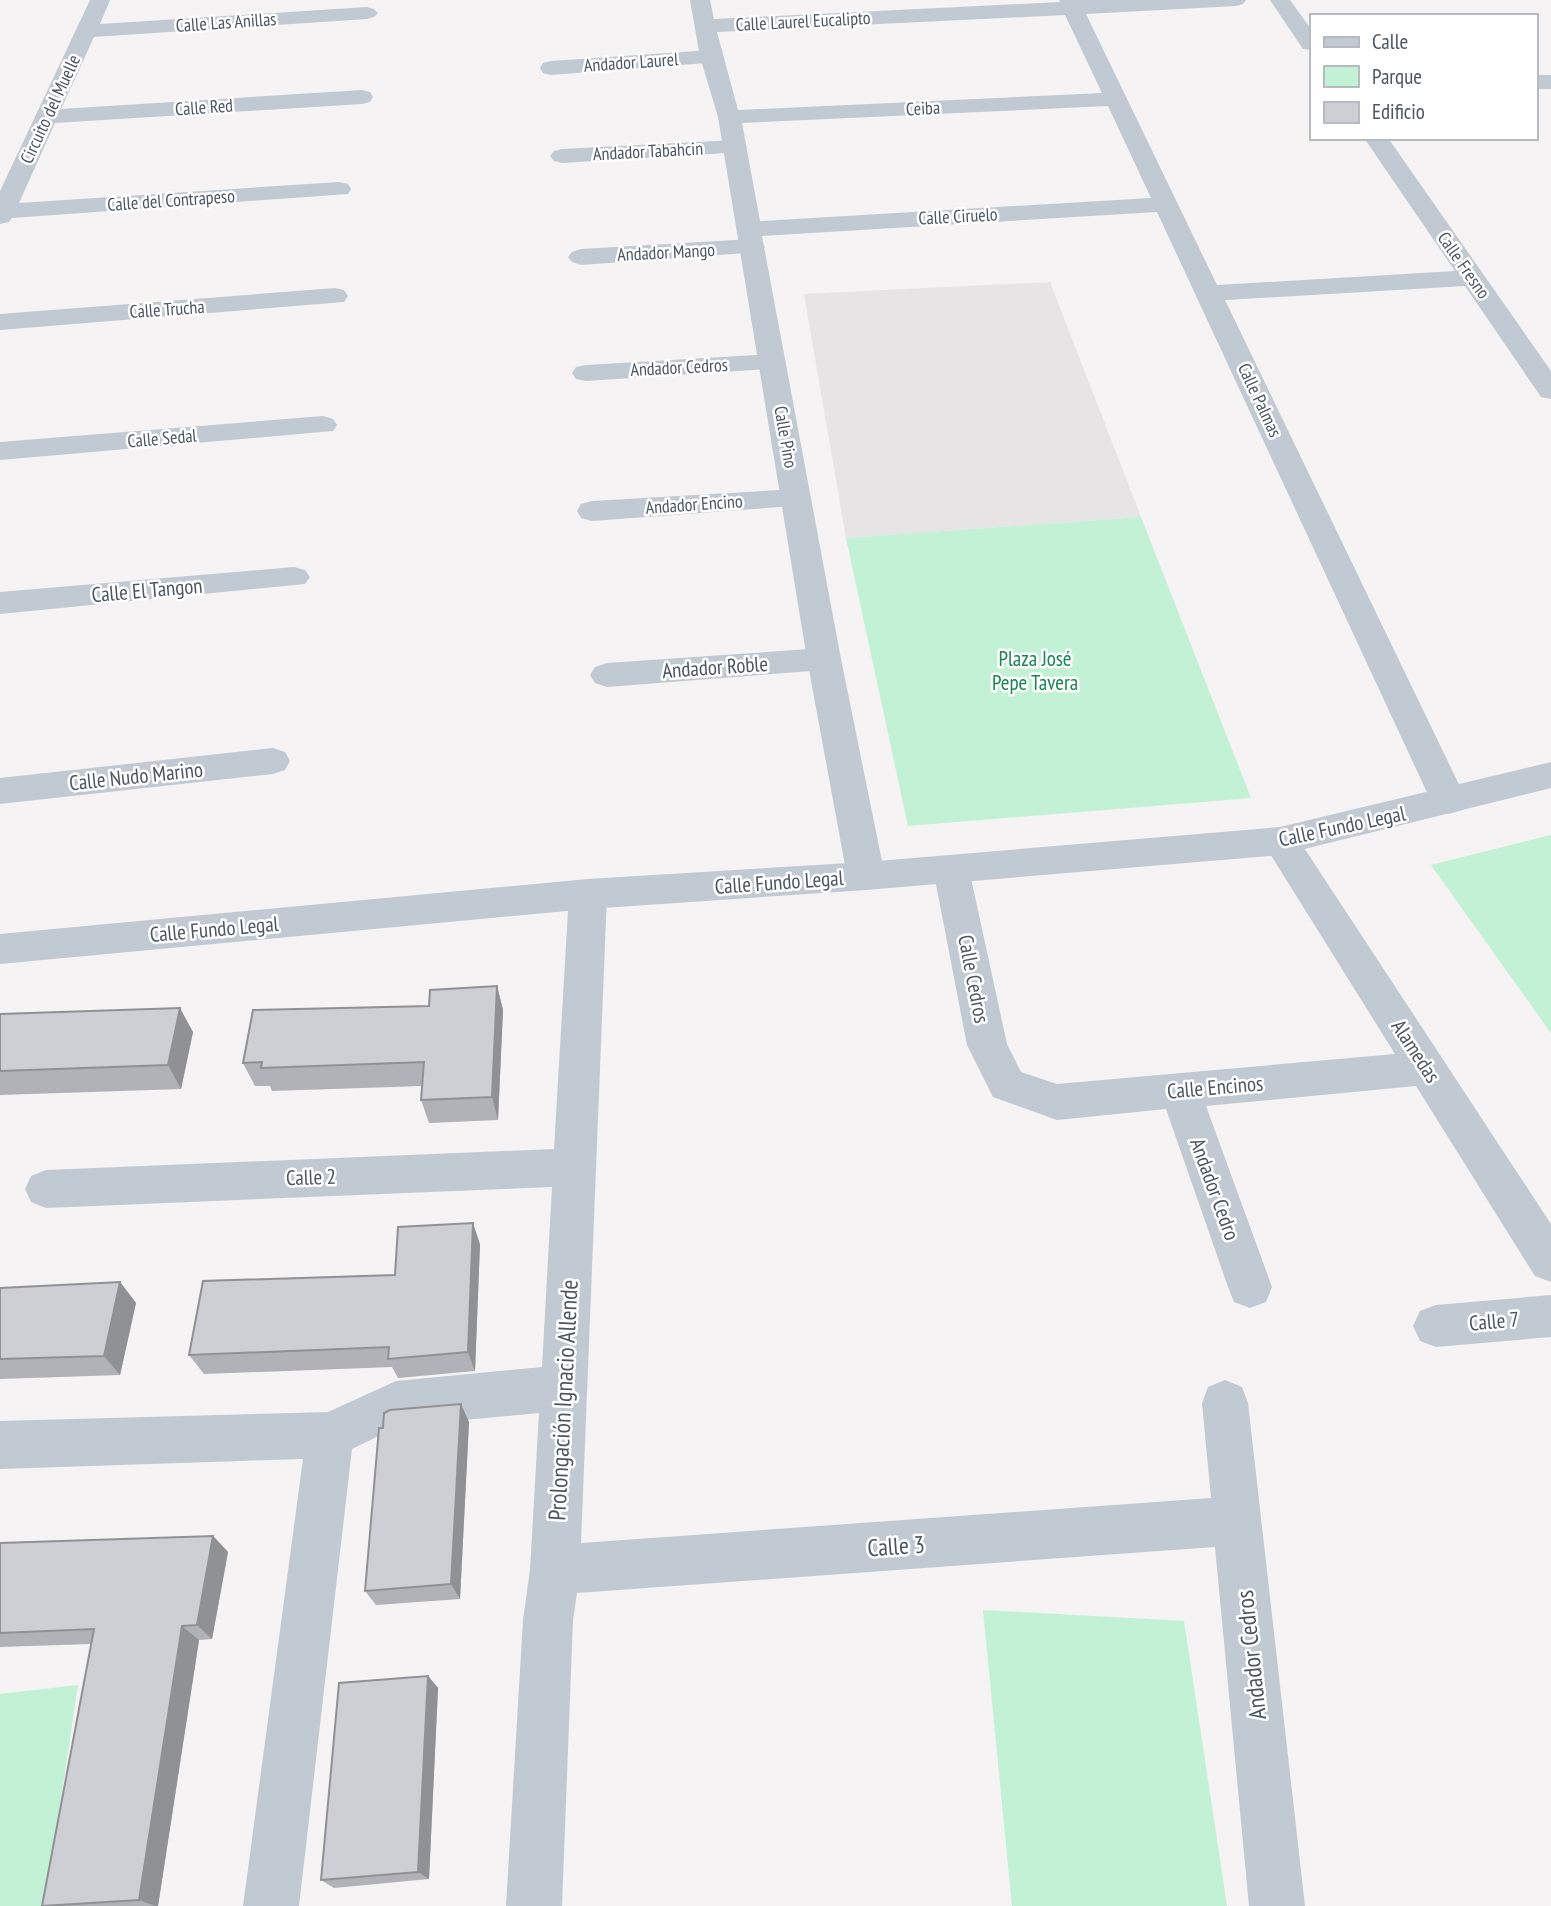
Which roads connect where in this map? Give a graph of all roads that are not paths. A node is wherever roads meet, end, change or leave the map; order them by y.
1 (100, 0) edge
2 (1236, 0) edge
3 (1280, 0) edge
4 (1071, 4) edge
5 (880, 8) edge
6 (367, 13) dead end
7 (702, 13) edge
8 (86, 31) junction
9 (1310, 43) edge
10 (711, 57) junction
11 (551, 68) dead end
12 (362, 97) dead end
13 (1116, 99) junction
14 (47, 117) junction
15 (729, 117) junction
16 (1377, 140) edge
17 (735, 147) junction
18 (562, 156) dead end
19 (339, 189) dead end
20 (1167, 204) junction
21 (1, 214) edge
22 (751, 238) junction
23 (580, 257) dead end
24 (1473, 278) junction
25 (1210, 293) junction
26 (335, 296) dead end
27 (0, 322) edge
28 (1551, 340) edge
29 (1518, 342) junction
30 (772, 362) junction
31 (586, 373) dead end
32 (1551, 391) edge
33 (323, 425) dead end
34 (0, 451) edge
35 (796, 498) junction
36 (592, 511) dead end
37 (294, 576) dead end
38 (0, 603) edge
39 (824, 659) junction
40 (607, 675) dead end
41 (273, 761) dead end
42 (1551, 775) edge
43 (0, 791) edge
44 (1449, 801) junction
45 (1280, 841) junction
46 (951, 869) junction
47 (866, 876) junction
48 (588, 894) junction
49 (0, 949) edge
50 (1427, 1068) junction
51 (1007, 1085) joint
52 (1180, 1090) junction
53 (575, 1167) junction
54 (46, 1189) dead end
55 (1551, 1262) edge
56 (1251, 1287) dead end
57 (1551, 1316) edge
58 (1436, 1326) dead end
59 (563, 1388) junction
60 (1225, 1404) dead end
61 (330, 1435) junction
62 (0, 1445) edge
63 (1237, 1521) junction
64 (555, 1570) junction
65 (271, 1906) edge
66 (534, 1906) edge
67 (1277, 1906) edge

1 - 8 street, Circuito del Muelle
2 - 4 street, Calle Laurel Eucalipto
3 - 9 street
4 - 5 street, Calle Laurel Eucalipto
4 - 13 street, Calle Palmas
5 - 7 street, Calle Laurel Eucalipto
6 - 8 street, Calle Las Anillas
7 - 10 street, Calle Pino
8 - 14 street, Circuito del Muelle
10 - 11 street, Andador Laurel
10 - 15 street, Calle Pino
12 - 14 street, Calle Red
13 - 15 street, Ceiba
13 - 20 street, Calle Palmas
14 - 21 street, Circuito del Muelle
15 - 17 street, Calle Pino
16 - 24 street, Calle Fresno
17 - 18 street, Andador Tabahcin
17 - 22 street, Calle Pino
19 - 21 street, Calle del Contrapeso
20 - 22 street, Calle Ciruelo
20 - 25 street, Calle Palmas
22 - 23 street, Andador Mango
22 - 30 street, Calle Pino
24 - 25 street
24 - 29 street, Calle Fresno
25 - 44 street, Calle Palmas
26 - 27 street, Calle Trucha
28 - 29 street
29 - 32 street, Calle Fresno
30 - 31 street, Andador Cedros
30 - 35 street, Calle Pino
33 - 34 street, Calle Sedal
35 - 36 street, Andador Encino
35 - 39 street, Calle Pino
37 - 38 street, Calle El Tangon
39 - 40 street, Andador Roble
39 - 47 street, Calle Pino
41 - 43 street, Calle Nudo Marino
42 - 44 street, Calle Fundo Legal
44 - 45 street, Calle Fundo Legal
45 - 46 street, Calle Fundo Legal
45 - 50 street, Alamedas
46 - 47 street, Calle Fundo Legal
46 - 51 street, Calle Cedros
47 - 48 street, Calle Fundo Legal
48 - 49 street, Calle Fundo Legal
48 - 53 street, Prolongación Ignacio Allende
50 - 52 street, Calle Encinos
50 - 55 street, Alamedas
51 - 52 street, Calle Encinos
52 - 56 street, Andador Cedro
53 - 54 street, Calle 2
53 - 59 street, Prolongación Ignacio Allende
57 - 58 street, Calle 7
59 - 61 street
59 - 64 street, Prolongación Ignacio Allende
60 - 63 street, Andador Cedros
61 - 62 street
61 - 65 street
63 - 64 street, Calle 3
63 - 67 street, Andador Cedros
64 - 66 street, Prolongación Ignacio Allende

